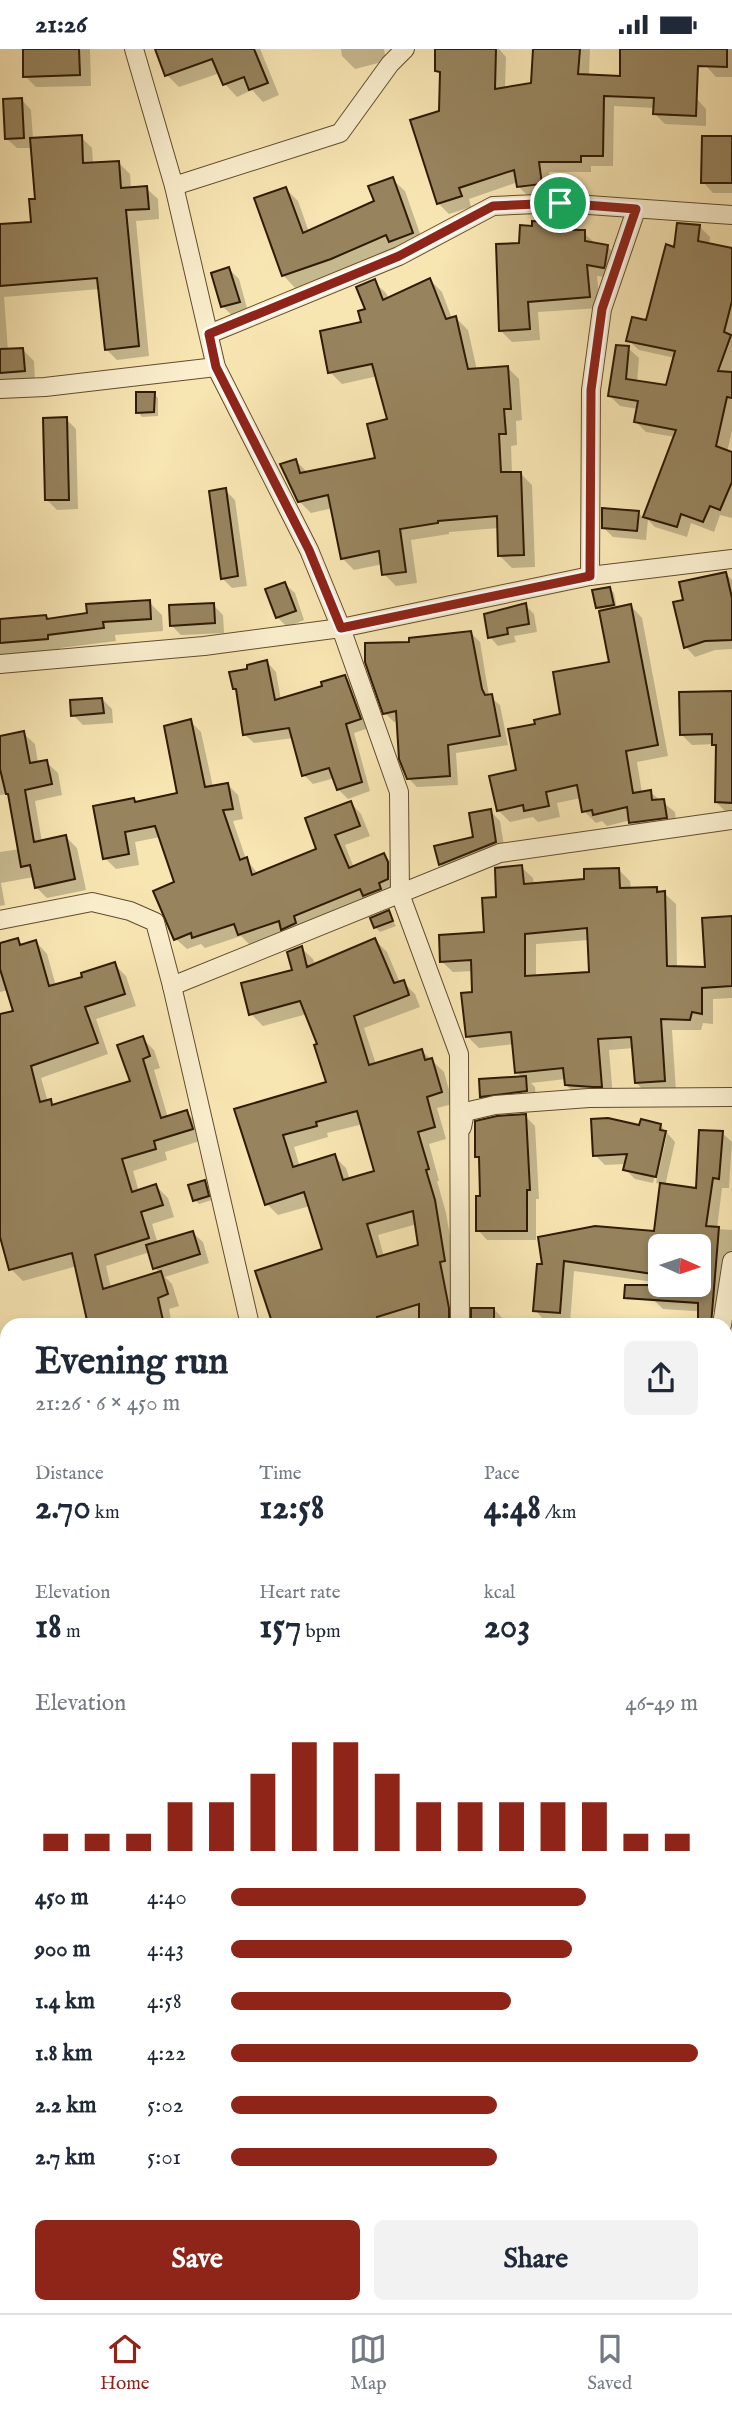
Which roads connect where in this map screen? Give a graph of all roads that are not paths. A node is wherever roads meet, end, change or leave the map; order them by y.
1 (134, 49) edge
2 (405, 49) edge
3 (174, 186) junction
4 (636, 209) junction
5 (732, 215) edge
6 (209, 334) junction
7 (216, 367) junction
8 (0, 389) edge
9 (732, 559) edge
10 (590, 576) junction
11 (341, 628) junction
12 (0, 664) edge
13 (732, 820) edge
14 (400, 894) junction
15 (0, 920) edge
16 (172, 986) junction
17 (732, 1097) edge
18 (460, 1141) junction
19 (732, 1261) edge
20 (248, 1318) edge
21 (460, 1318) edge
22 (723, 1318) edge

1 - 3 street
2 - 3 street
3 - 6 street
4 - 5 street
4 - 6 street
4 - 10 street
6 - 7 street
7 - 8 street
7 - 11 street
9 - 10 street
10 - 11 street
11 - 12 street
11 - 14 street
13 - 14 street
14 - 16 street
14 - 18 street
15 - 16 street
16 - 20 street
17 - 18 street
18 - 21 street
19 - 22 street

